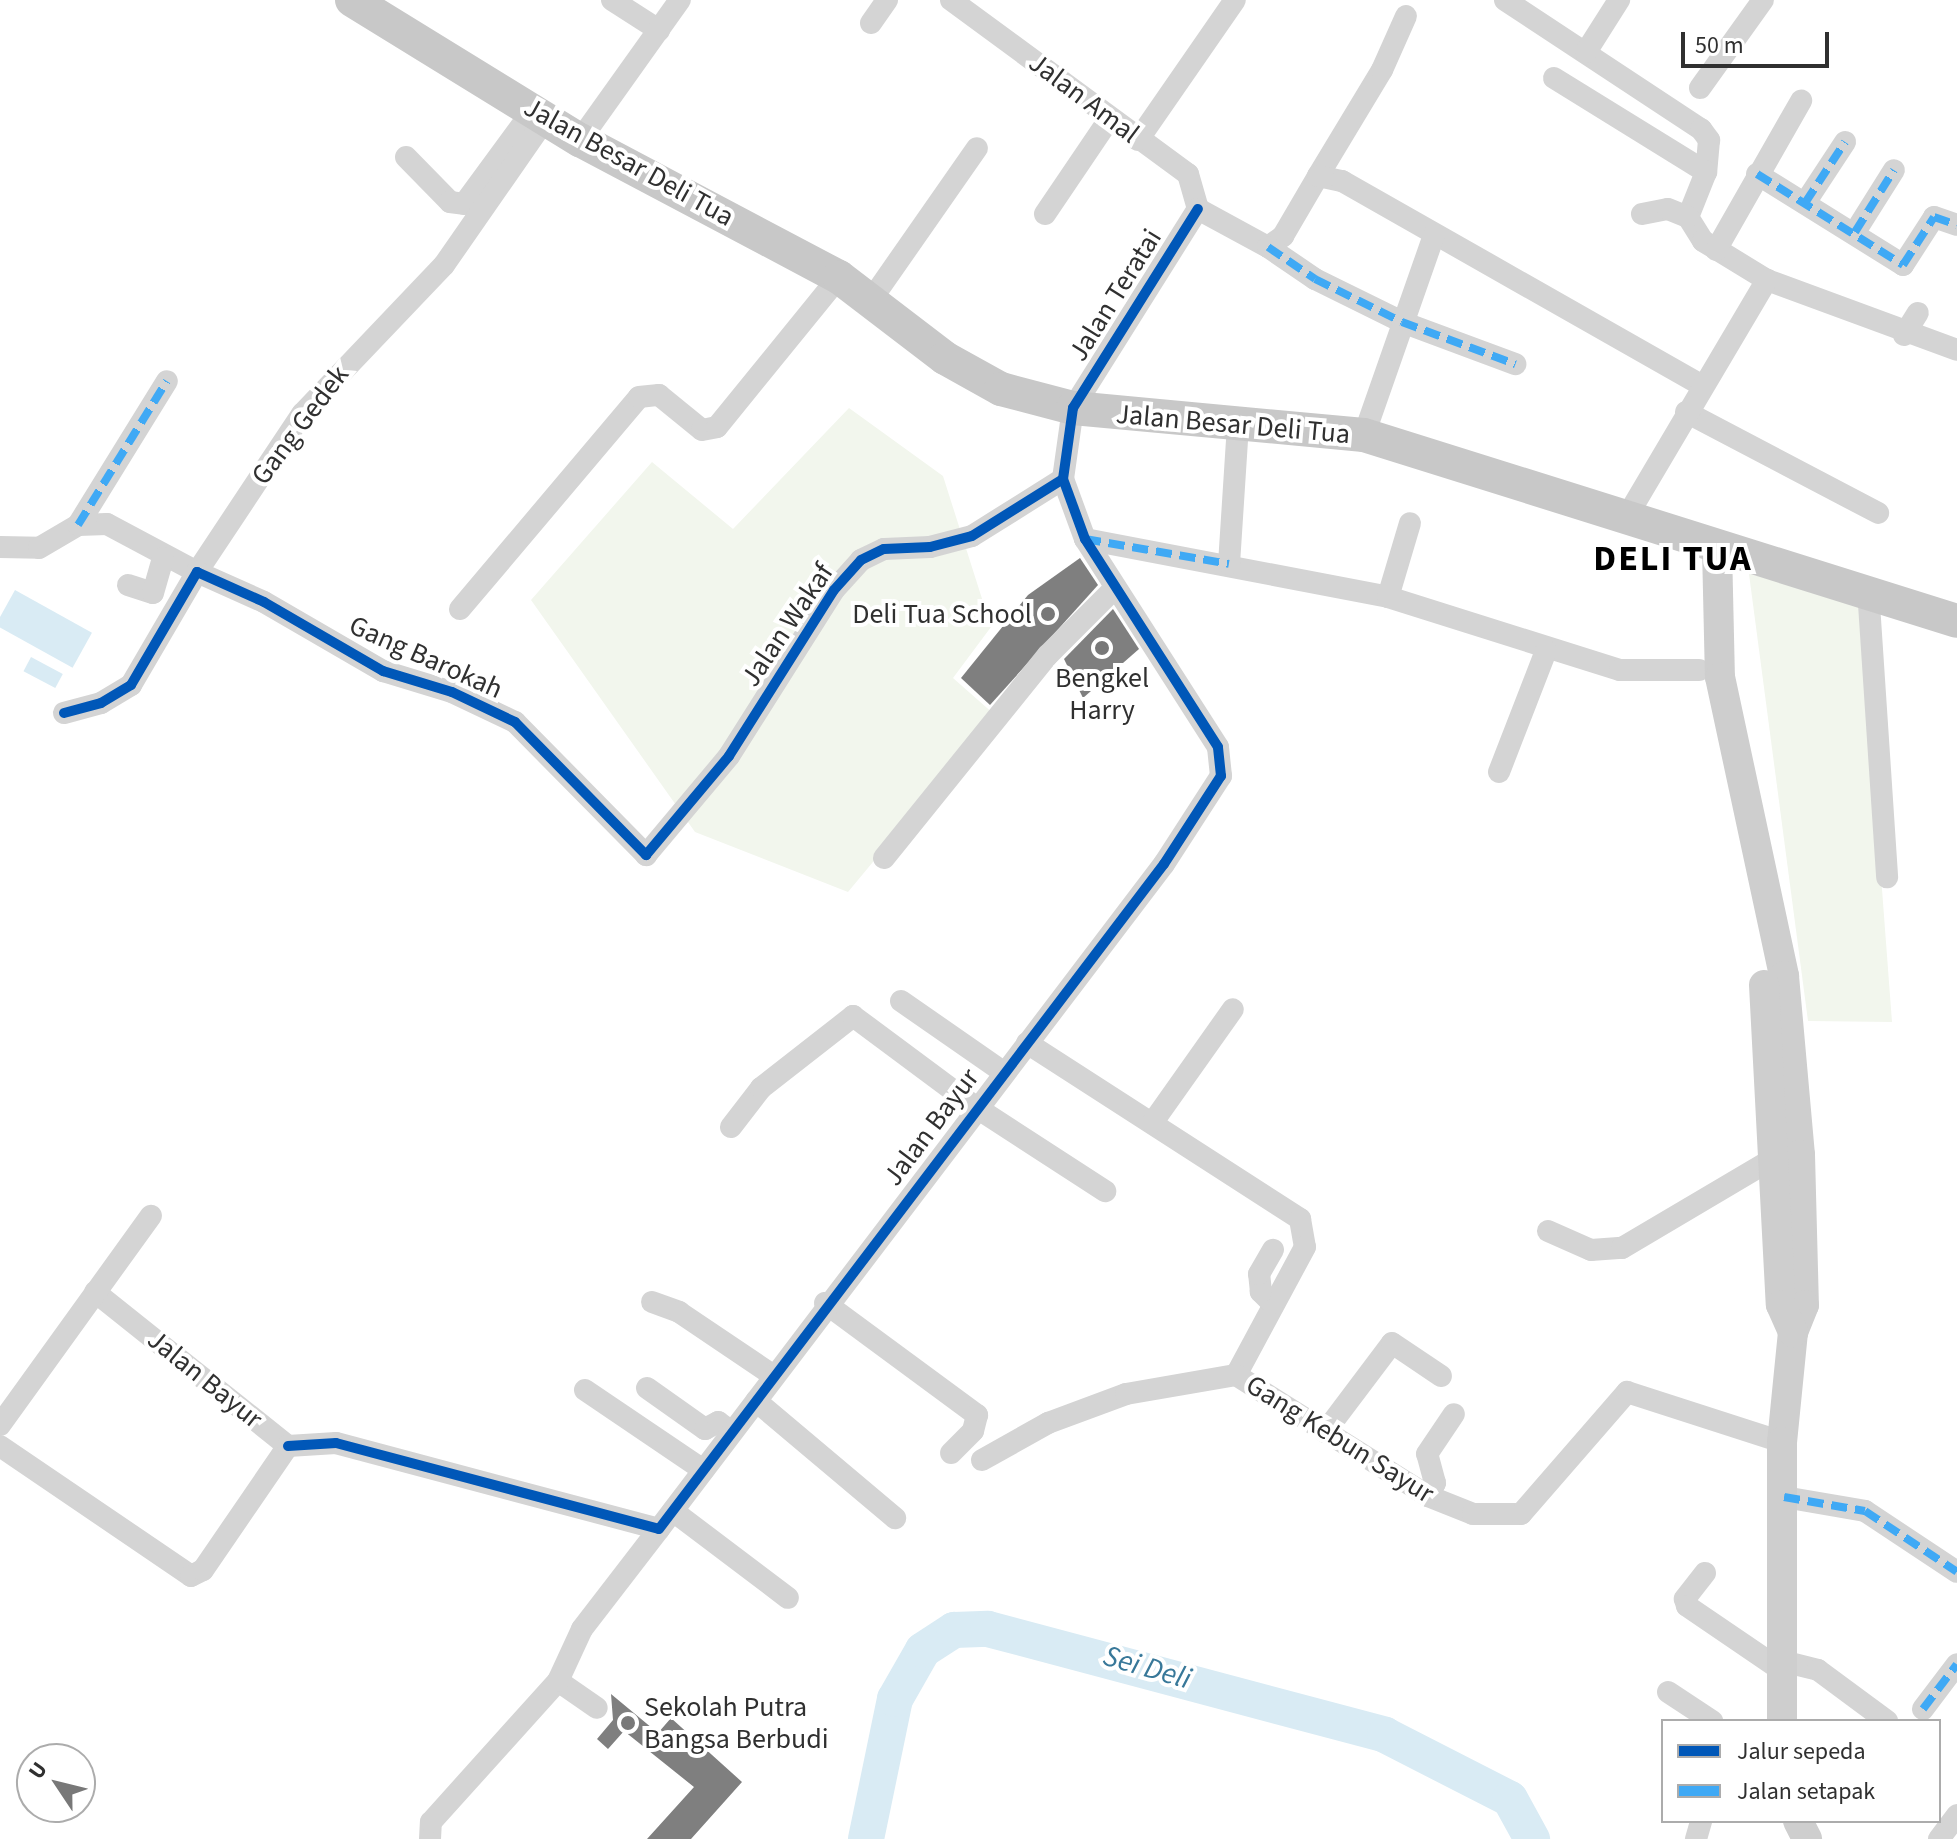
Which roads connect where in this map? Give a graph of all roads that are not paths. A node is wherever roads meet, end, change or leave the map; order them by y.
1 (352, 0) edge
2 (612, 0) edge
3 (680, 0) edge
4 (887, 0) edge
5 (951, 0) edge
6 (1235, 0) edge
7 (1505, 0) edge
8 (1619, 0) edge
9 (1763, 0) edge
10 (1406, 16) dead end
11 (871, 23) dead end
12 (659, 30) junction
13 (1586, 52) junction
14 (1554, 78) dead end
15 (1700, 88) dead end
16 (1801, 101) dead end
17 (540, 114) junction
18 (1110, 118) junction
19 (580, 140) junction
20 (1138, 140) junction
21 (1845, 142) dead end
22 (977, 148) dead end
23 (406, 157) dead end
24 (1894, 170) dead end
25 (1706, 172) junction
26 (1757, 174) junction
27 (1318, 176) junction
28 (1805, 203) junction
29 (1198, 209) junction
30 (1045, 214) dead end
31 (1642, 214) dead end
32 (1688, 217) junction
33 (1957, 225) edge
34 (1855, 232) junction
35 (1434, 235) junction
36 (1268, 247) junction
37 (1716, 250) junction
38 (839, 277) junction
39 (1767, 280) junction
40 (871, 300) junction
41 (1918, 313) dead end
42 (1402, 322) junction
43 (1904, 335) junction
44 (1957, 350) edge
45 (1515, 364) dead end
46 (167, 381) dead end
47 (1700, 384) junction
48 (1073, 408) junction
49 (1686, 412) junction
50 (1238, 423) junction
51 (1364, 435) junction
52 (1063, 479) junction
53 (1878, 513) dead end
54 (1626, 518) junction
55 (1410, 523) dead end
56 (78, 525) junction
57 (1085, 539) junction
58 (1707, 546) junction
59 (0, 547) edge
60 (163, 558) junction
61 (1229, 564) junction
62 (197, 572) junction
63 (128, 585) dead end
64 (1115, 588) junction
65 (1868, 589) junction
66 (1388, 597) junction
67 (460, 609) dead end
68 (1957, 621) edge
69 (1546, 651) junction
70 (1699, 670) junction
71 (64, 713) dead end
72 (1499, 772) dead end
73 (646, 855) joint
74 (884, 858) dead end
75 (1887, 877) dead end
76 (901, 1001) dead end
77 (1233, 1009) dead end
78 (1027, 1043) junction
79 (1003, 1072) junction
80 (977, 1108) junction
81 (1153, 1122) junction
82 (731, 1127) dead end
83 (1776, 1157) junction
84 (1105, 1191) dead end
85 (151, 1216) dead end
86 (1548, 1231) dead end
87 (1273, 1250) dead end
88 (95, 1292) junction
89 (652, 1302) dead end
90 (825, 1303) junction
91 (1272, 1303) junction
92 (1793, 1332) junction
93 (1236, 1375) junction
94 (774, 1376) junction
95 (1441, 1376) dead end
96 (647, 1388) dead end
97 (585, 1390) dead end
98 (756, 1401) junction
99 (1454, 1414) dead end
100 (0, 1425) edge
101 (732, 1432) junction
102 (1325, 1432) junction
103 (1782, 1442) junction
104 (0, 1446) edge
105 (288, 1446) junction
106 (951, 1453) dead end
107 (982, 1460) dead end
108 (703, 1470) junction
109 (1428, 1496) junction
110 (1784, 1497) junction
111 (895, 1518) dead end
112 (666, 1520) junction
113 (1957, 1572) edge
114 (1705, 1573) dead end
115 (788, 1598) dead end
116 (1957, 1664) edge
117 (1782, 1665) junction
118 (558, 1681) junction
119 (1668, 1692) dead end
120 (597, 1708) dead end
121 (1923, 1709) dead end
122 (1709, 1719) edge
123 (1782, 1719) edge
124 (1884, 1719) edge
125 (1957, 1815) edge
126 (430, 1839) edge
127 (1939, 1839) edge

1 - 17 main road, Jalan Besar Deli Tua
2 - 12 street
3 - 12 street
4 - 11 street
5 - 18 street, Jalan Amal
6 - 20 street
7 - 13 street
8 - 13 street
9 - 15 street
10 - 27 street
12 - 19 street
13 - 25 street
14 - 25 street
16 - 26 street
17 - 19 main road, Jalan Besar Deli Tua
17 - 23 street
17 - 62 street, Gang Gedek
18 - 20 street, Jalan Amal
18 - 30 street
19 - 38 main road, Jalan Besar Deli Tua
20 - 29 street, Jalan Amal
21 - 28 street
22 - 40 street
24 - 34 street
25 - 32 street
26 - 28 street
26 - 37 street
27 - 35 street
27 - 36 street
28 - 34 street
29 - 36 street
29 - 48 street, Jalan Teratai
31 - 32 street
32 - 37 street
33 - 34 street
35 - 42 street
35 - 47 street
36 - 42 street
37 - 39 street
38 - 40 main road, Jalan Besar Deli Tua
38 - 67 street
39 - 43 street
39 - 47 street
40 - 48 main road, Jalan Besar Deli Tua
41 - 43 street
42 - 45 street
42 - 51 street
43 - 44 street
46 - 56 street
47 - 49 street
48 - 50 main road, Jalan Besar Deli Tua
48 - 52 street, Jalan Bayur
49 - 53 street
49 - 54 street
50 - 51 main road, Jalan Besar Deli Tua
50 - 61 street
51 - 54 main road, Jalan Besar Deli Tua
52 - 57 street, Jalan Bayur
52 - 73 street, Jalan Wakaf
54 - 58 main road, Jalan Besar Deli Tua
55 - 66 street
56 - 59 street
56 - 60 street
57 - 61 street
57 - 64 street, Jalan Bayur
58 - 65 main road, Jalan Besar Deli Tua
58 - 70 main road
58 - 92 main road
60 - 62 street
60 - 63 street
61 - 66 street
62 - 71 street, Gang Gedek
62 - 73 street, Gang Barokah
64 - 74 street
64 - 78 street, Jalan Bayur
65 - 68 main road, Jalan Besar Deli Tua
65 - 75 street
66 - 69 street
69 - 70 street
69 - 72 street
70 - 83 main road
76 - 79 street
77 - 81 street
78 - 79 street, Jalan Bayur
78 - 81 street, Gang Kebun Sayur
79 - 80 street, Jalan Bayur
80 - 82 street
80 - 84 street
80 - 90 street, Jalan Bayur
81 - 91 street, Gang Kebun Sayur
83 - 86 street
83 - 92 main road
85 - 88 street
87 - 91 street
88 - 100 street
88 - 105 street, Jalan Bayur
89 - 94 street
90 - 94 street, Jalan Bayur
90 - 106 street
91 - 93 street, Gang Kebun Sayur
92 - 103 main road
93 - 102 street, Gang Kebun Sayur
93 - 107 street
94 - 98 street, Jalan Bayur
95 - 102 street
96 - 101 street
97 - 108 street
98 - 101 street, Jalan Bayur
98 - 111 street
99 - 109 street
101 - 108 street, Jalan Bayur
102 - 109 street, Gang Kebun Sayur
103 - 109 street, Gang Kebun Sayur
103 - 110 main road
104 - 105 street
105 - 112 street, Jalan Bayur
108 - 112 street, Jalan Bayur
110 - 113 street
110 - 117 main road
112 - 115 street
112 - 118 street
114 - 117 street
116 - 121 street
117 - 123 main road
117 - 124 street
118 - 120 street
118 - 126 street
119 - 122 street
125 - 127 street

